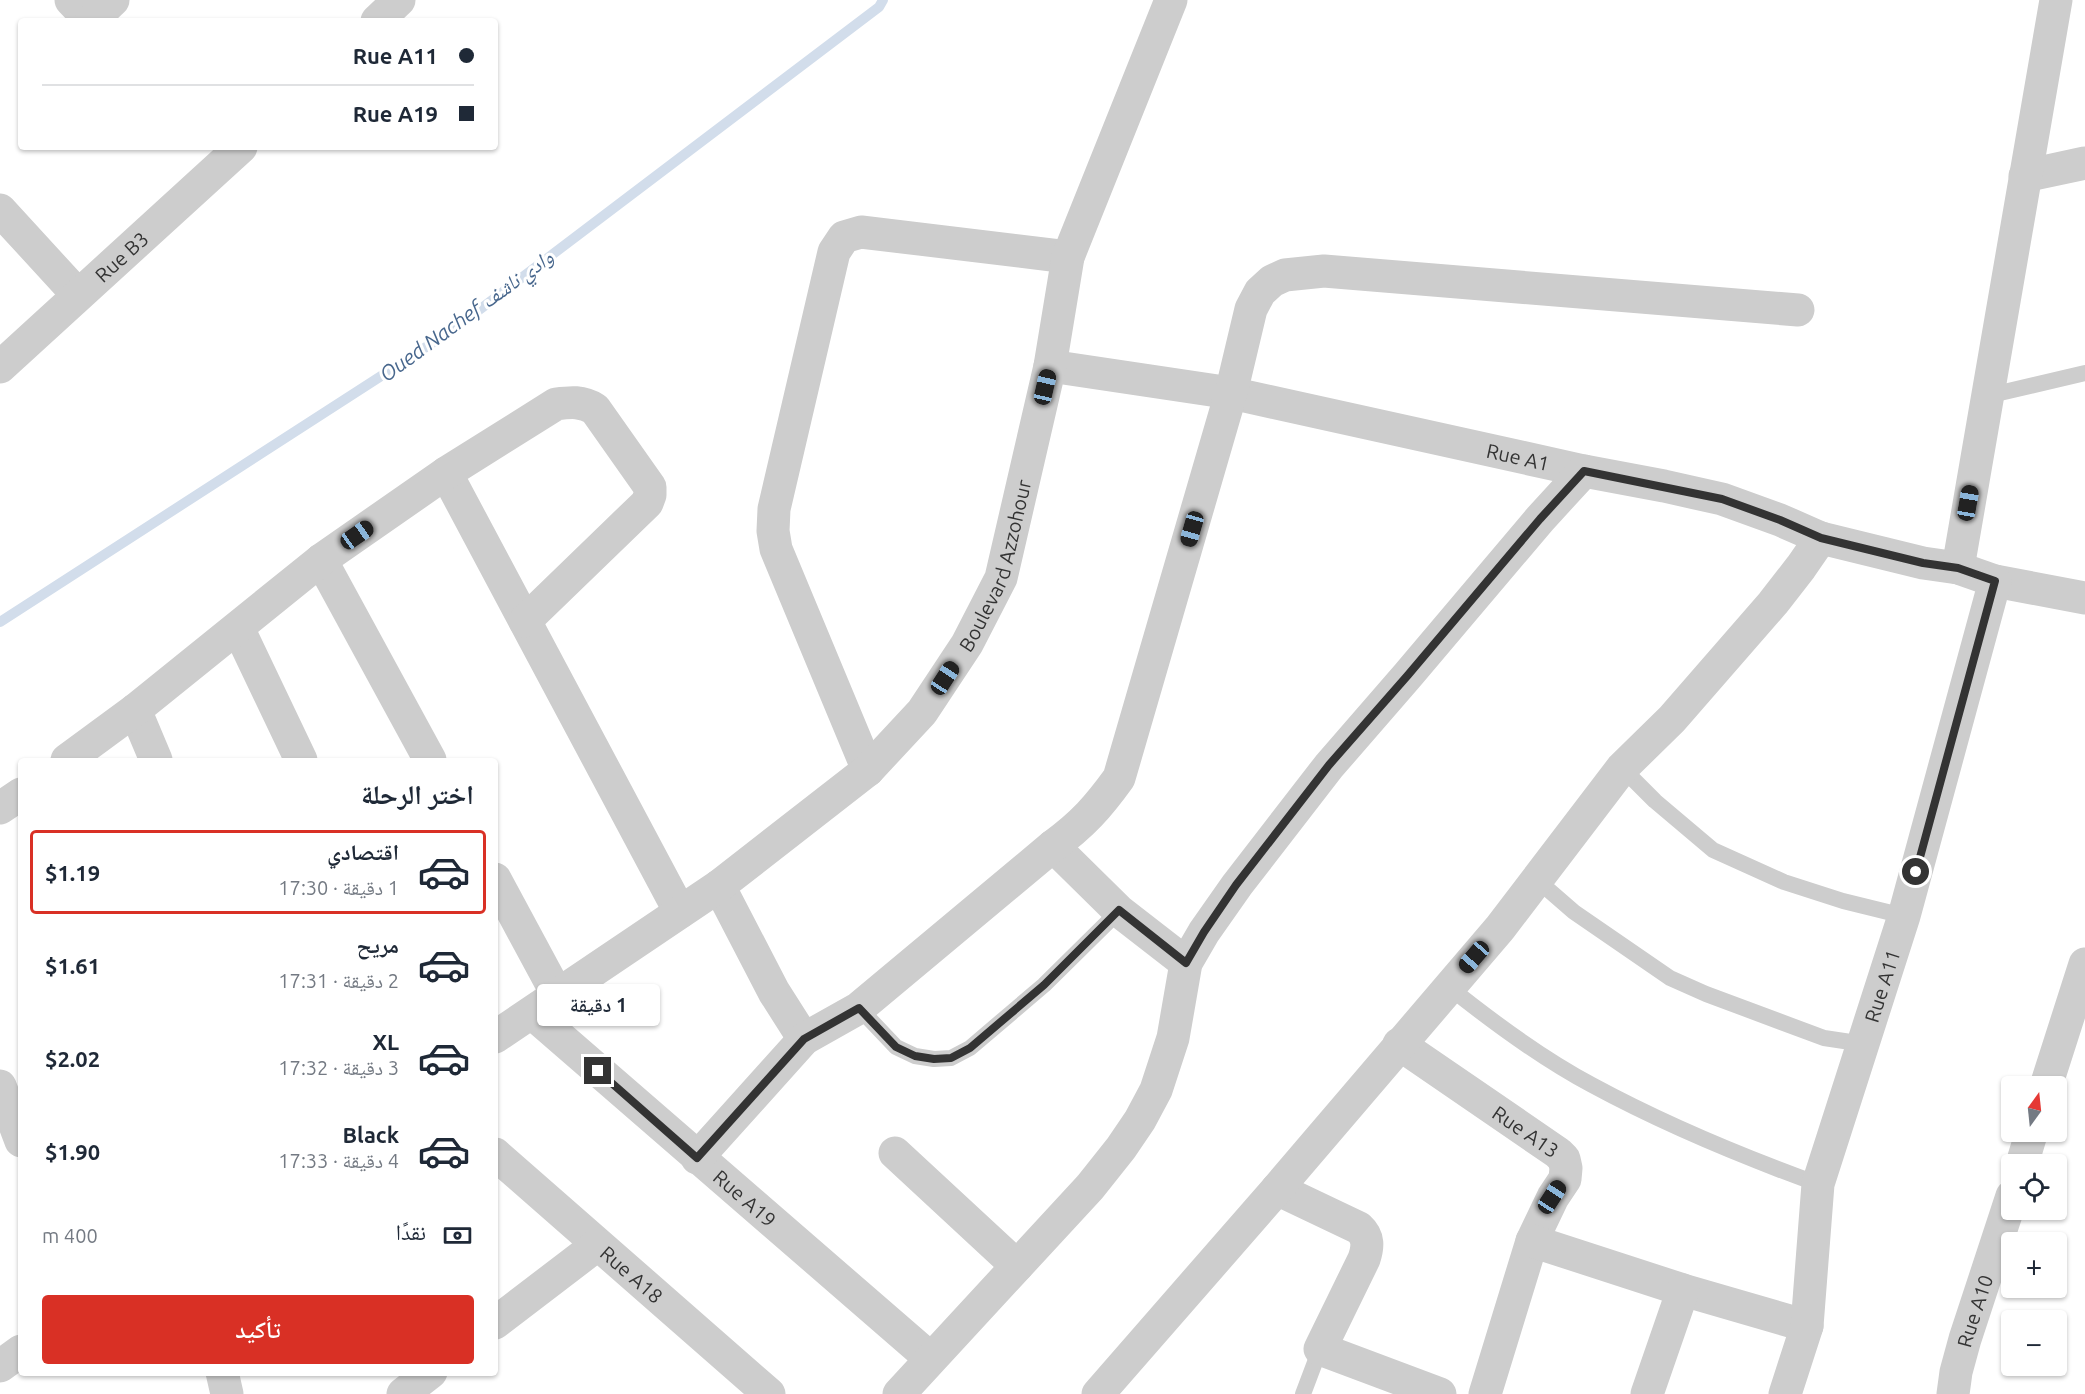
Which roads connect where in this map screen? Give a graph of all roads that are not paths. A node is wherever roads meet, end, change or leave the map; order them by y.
1 (71, 0) edge
2 (113, 0) edge
3 (399, 0) edge
4 (1171, 0) edge
5 (2056, 0) edge
6 (88, 18) edge
7 (94, 18) edge
8 (379, 18) edge
9 (224, 153) edge
10 (2085, 164) edge
11 (2025, 176) junction
12 (0, 210) edge
13 (1068, 257) junction
14 (78, 295) junction
15 (1798, 310) dead end
16 (1050, 366) junction
17 (0, 367) edge
18 (2085, 373) edge
19 (1231, 393) junction
20 (1987, 396) junction
21 (1584, 471) junction
22 (446, 473) junction
23 (1821, 538) junction
24 (321, 560) junction
25 (1958, 568) junction
26 (1995, 581) junction
27 (2085, 598) edge
28 (525, 621) junction
29 (238, 628) junction
30 (135, 710) junction
31 (71, 758) edge
32 (155, 758) edge
33 (300, 758) edge
34 (429, 758) edge
35 (1622, 768) junction
36 (868, 770) junction
37 (18, 796) edge
38 (0, 808) edge
39 (1053, 846) junction
40 (1536, 879) junction
41 (719, 886) junction
42 (498, 887) edge
43 (1119, 910) junction
44 (680, 912) junction
45 (1904, 916) junction
46 (1186, 963) junction
47 (2085, 964) edge
48 (1449, 987) junction
49 (545, 1005) junction
50 (859, 1008) junction
51 (498, 1035) edge
52 (804, 1039) junction
53 (1399, 1044) junction
54 (1864, 1044) junction
55 (2049, 1076) edge
56 (0, 1086) edge
57 (18, 1132) edge
58 (894, 1153) dead end
59 (498, 1158) edge
60 (697, 1158) junction
61 (1818, 1184) junction
62 (1277, 1189) junction
63 (2004, 1220) edge
64 (1532, 1241) junction
65 (597, 1245) junction
66 (1017, 1266) junction
67 (1683, 1290) junction
68 (498, 1321) edge
69 (1807, 1326) junction
70 (1320, 1349) junction
71 (18, 1354) edge
72 (930, 1358) junction
73 (0, 1366) edge
74 (223, 1376) edge
75 (426, 1376) edge
76 (227, 1394) edge
77 (403, 1394) edge
78 (769, 1394) edge
79 (899, 1394) edge
80 (1098, 1394) edge
81 (1303, 1394) edge
82 (1440, 1394) edge
83 (1485, 1394) edge
84 (1647, 1394) edge
85 (1785, 1394) edge
86 (1953, 1394) edge

1 - 6 street
2 - 7 street
3 - 8 street
4 - 13 street, Boulevard Azzohour
5 - 11 street
9 - 14 street, Rue B3
10 - 11 street
11 - 20 street
12 - 14 street
13 - 16 street, Boulevard Azzohour
13 - 36 street
14 - 17 street, Rue B3
15 - 19 street
16 - 19 street, Rue A1
16 - 36 street, Boulevard Azzohour
18 - 20 lane
19 - 21 street, Rue A1
19 - 39 street
20 - 25 street
21 - 23 street, Rue A1
21 - 46 street
22 - 24 street
22 - 28 street
22 - 28 street
23 - 25 street, Rue A1
23 - 35 street
24 - 29 street
24 - 34 street
25 - 26 street, Rue A1
26 - 27 street, Rue A1
26 - 45 street, Rue A11
28 - 44 street
29 - 30 street
29 - 33 street
30 - 31 street
30 - 32 street
35 - 40 street
35 - 45 lane
36 - 41 street, Boulevard Azzohour
37 - 38 street
39 - 43 street
39 - 50 street
40 - 48 street
40 - 54 lane
41 - 44 street, Boulevard Azzohour
41 - 52 street
42 - 49 street
43 - 46 street
43 - 50 lane
44 - 49 street, Boulevard Azzohour
45 - 54 street, Rue A11
46 - 66 street
47 - 55 street
48 - 53 street
48 - 61 lane
49 - 51 street, Boulevard Azzohour
49 - 60 street, Rue A19
50 - 52 street
52 - 60 street
53 - 62 street
53 - 64 street, Rue A13
54 - 61 street, Rue A11
56 - 57 street
58 - 66 street
59 - 65 street, Rue A18
60 - 72 street, Rue A19
61 - 69 street, Rue A11
62 - 70 street
62 - 80 street
63 - 86 street, Rue A10
64 - 67 street
64 - 83 street, Rue A13
65 - 68 street
65 - 78 street, Rue A18
66 - 72 street
67 - 69 street
67 - 84 street
69 - 85 street, Rue A11
70 - 81 lane
70 - 82 street
71 - 73 street
72 - 79 street
74 - 76 street
75 - 77 street

